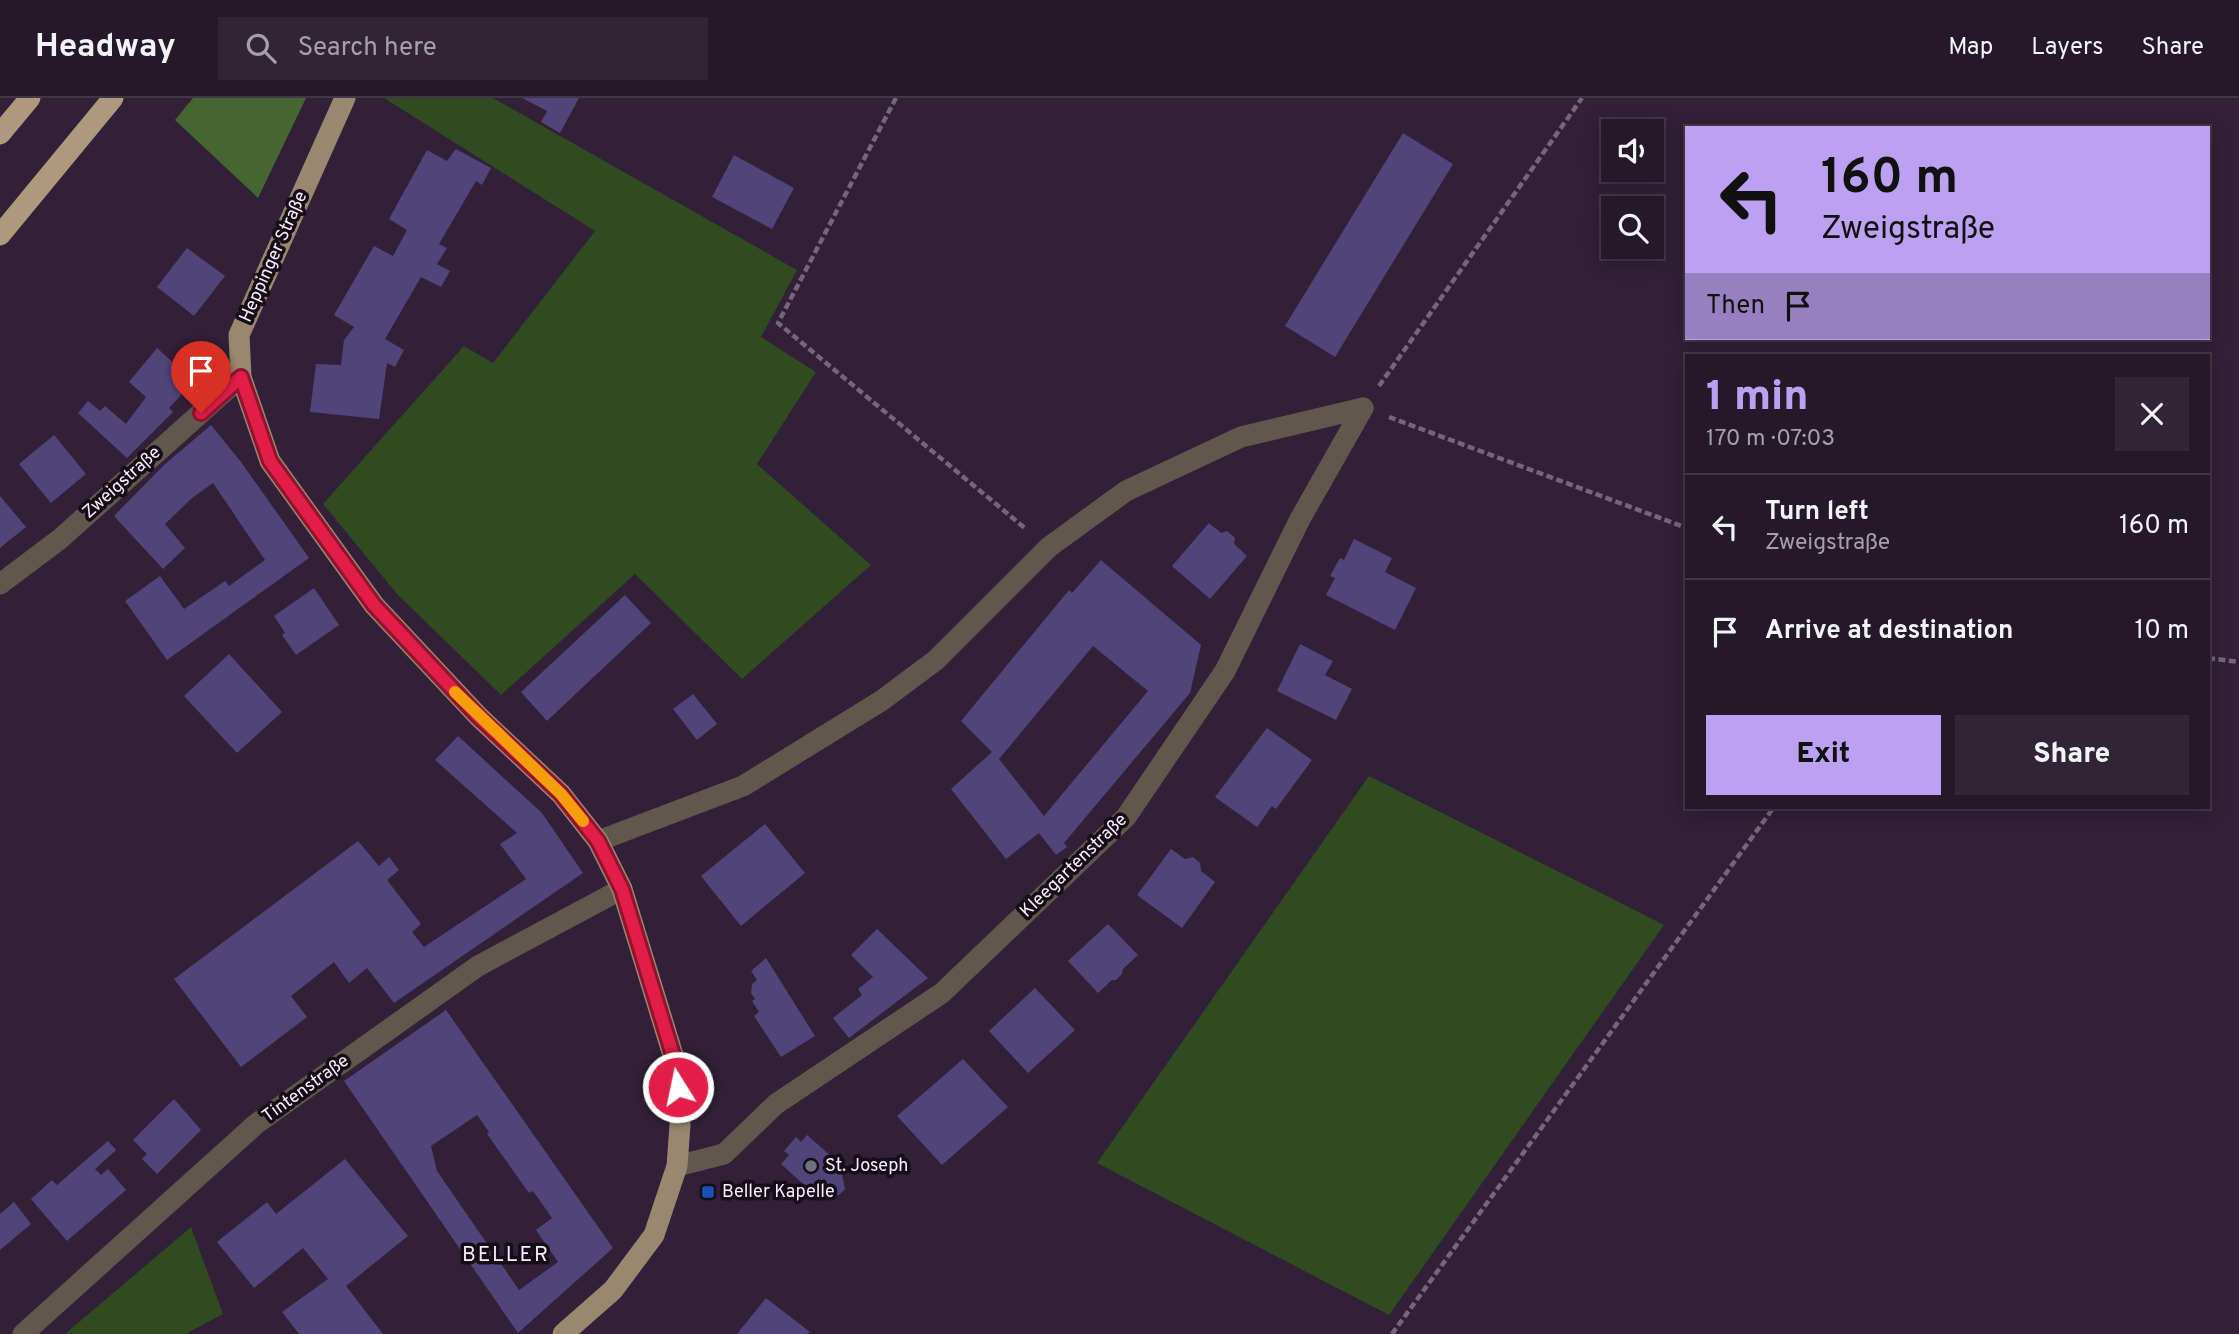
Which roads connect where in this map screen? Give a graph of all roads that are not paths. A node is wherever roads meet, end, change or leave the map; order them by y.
1 (30, 98) edge
2 (113, 98) edge
3 (345, 98) edge
4 (0, 134) edge
5 (0, 235) edge
6 (241, 377) junction
7 (0, 584) edge
8 (598, 841) junction
9 (622, 889) junction
10 (677, 1166) junction
11 (23, 1334) edge
12 (563, 1334) edge

1 - 4 highway
2 - 5 highway
3 - 6 main road, Heppinger Straße
6 - 7 street, Zweigstraße
6 - 8 main road, Heppinger Straße
8 - 9 main road, Heppinger Straße
8 - 10 street, Kleegartenstraße
9 - 10 main road, Heppinger Straße
9 - 11 street, Tintenstraße
10 - 12 main road, Heppinger Straße

